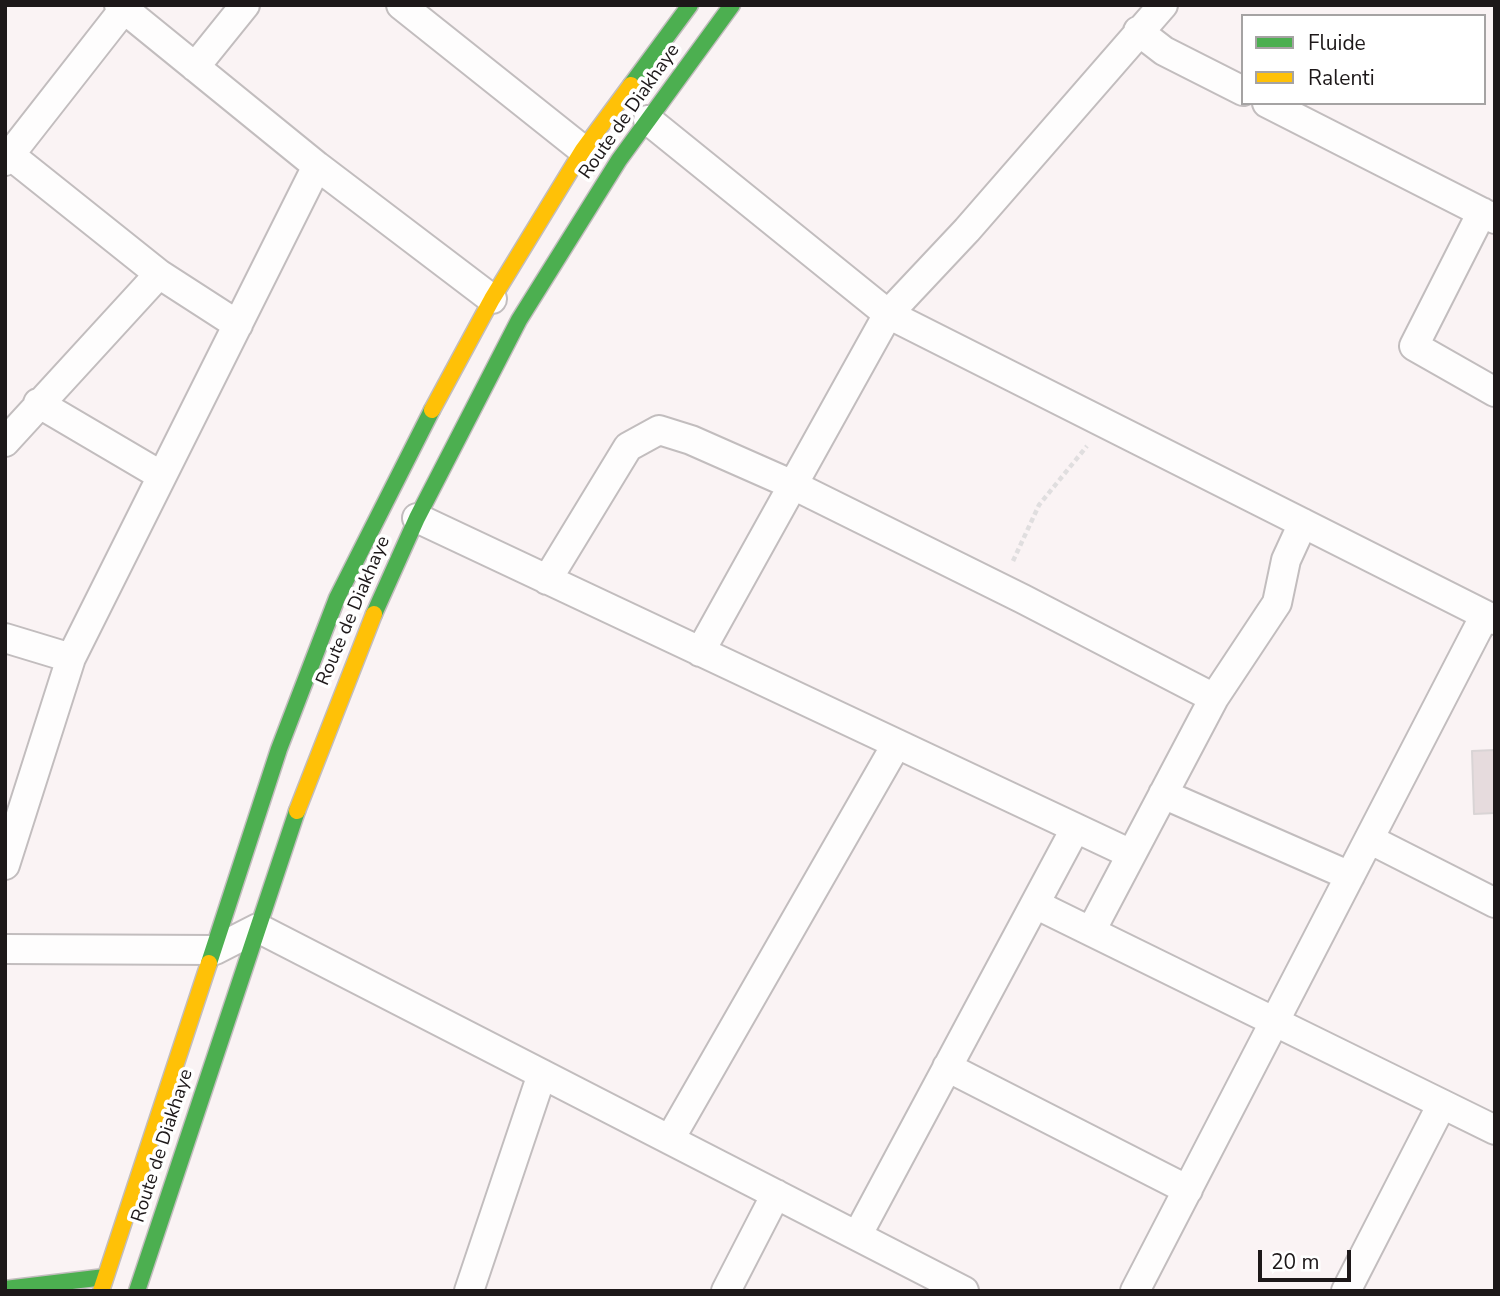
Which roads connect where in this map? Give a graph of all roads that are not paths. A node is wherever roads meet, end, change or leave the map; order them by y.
1 (245, 5) edge
2 (401, 5) edge
3 (690, 5) edge
4 (732, 5) edge
5 (1163, 5) edge
6 (121, 7) edge
7 (1138, 31) junction
8 (195, 67) junction
9 (1241, 90) edge
10 (1271, 105) edge
11 (648, 120) junction
12 (583, 150) junction
13 (8, 158) edge
14 (317, 166) junction
15 (1488, 215) edge
16 (159, 274) junction
17 (492, 299) junction
18 (888, 314) junction
19 (238, 325) junction
20 (1495, 393) edge
21 (18, 419) edge
22 (162, 476) junction
23 (793, 485) junction
24 (417, 518) junction
25 (1303, 523) junction
26 (547, 580) junction
27 (1490, 618) edge
28 (5, 638) edge
29 (700, 652) junction
30 (71, 658) junction
31 (1214, 698) junction
32 (897, 745) junction
33 (1163, 794) junction
34 (1075, 829) junction
35 (1370, 839) junction
36 (1131, 854) junction
37 (5, 865) edge
38 (1350, 876) junction
39 (1495, 903) edge
40 (1035, 904) junction
41 (258, 928) junction
42 (1091, 931) junction
43 (5, 949) edge
44 (215, 950) junction
45 (1274, 1022) junction
46 (947, 1067) junction
47 (542, 1074) junction
48 (1442, 1104) junction
49 (1495, 1130) edge
50 (670, 1139) junction
51 (1188, 1189) junction
52 (776, 1194) junction
53 (857, 1236) junction
54 (103, 1284) edge
55 (5, 1289) edge
56 (137, 1291) edge
57 (469, 1291) edge
58 (726, 1291) edge
59 (964, 1291) edge
60 (1135, 1291) edge
61 (1346, 1291) edge

1 - 8 street
2 - 12 street
3 - 12 main road, Route de Diakhaye
4 - 11 main road, Route de Diakhaye
5 - 7 street
6 - 8 street
6 - 13 street
7 - 9 street
7 - 18 street
8 - 14 street
10 - 15 street
11 - 18 street
11 - 24 main road, Route de Diakhaye
12 - 17 main road, Route de Diakhaye
13 - 16 street
14 - 17 street
14 - 19 street
15 - 20 street
16 - 19 street
16 - 21 street
17 - 44 main road, Route de Diakhaye
18 - 23 street
18 - 25 street
19 - 22 street
21 - 22 street
22 - 30 street
23 - 26 street
23 - 29 street
23 - 31 street
24 - 26 street
24 - 41 main road, Route de Diakhaye
25 - 27 street
25 - 31 street
26 - 29 street
27 - 35 street
28 - 30 street
29 - 32 street
30 - 37 street
31 - 33 street
32 - 34 street
32 - 50 street
33 - 36 street
33 - 38 street
34 - 36 street
34 - 40 street
35 - 38 street
35 - 39 street
36 - 42 street
38 - 45 street
40 - 42 street
40 - 46 street
41 - 44 street
41 - 47 street
41 - 56 main road, Route de Diakhaye
42 - 45 street
43 - 44 street
44 - 54 main road, Route de Diakhaye
45 - 48 street
45 - 51 street
46 - 51 street
46 - 53 street
47 - 50 street
47 - 57 street
48 - 49 street
48 - 61 street
50 - 52 street
51 - 60 street
52 - 53 street
52 - 58 street
53 - 59 street
54 - 55 main road

